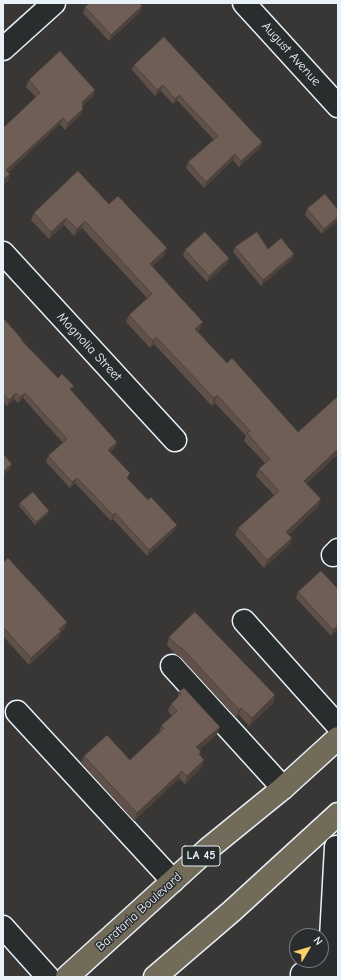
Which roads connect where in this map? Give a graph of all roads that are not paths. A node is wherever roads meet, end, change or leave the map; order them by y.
1 (54, 3) edge
2 (244, 3) edge
3 (3, 49) edge
4 (338, 106) edge
5 (3, 254) edge
6 (174, 440) dead end
7 (244, 621) dead end
8 (172, 666) dead end
9 (17, 712) dead end
10 (338, 726) edge
11 (338, 738) edge
12 (283, 788) junction
13 (338, 814) edge
14 (320, 830) junction
15 (337, 847) edge
16 (173, 881) junction
17 (3, 927) edge
18 (330, 976) edge
19 (48, 977) edge
20 (67, 977) edge
21 (155, 977) edge
22 (302, 977) edge

1 - 3 street
2 - 4 street, August Avenue
5 - 6 street, Magnolia Street
7 - 10 street
8 - 12 street
9 - 16 street
11 - 12 main road, Barataria Boulevard / LA 45
12 - 16 main road, Barataria Boulevard / LA 45
13 - 14 main road
14 - 15 street
14 - 21 main road
15 - 18 street
16 - 20 main road, Barataria Boulevard / LA 45
17 - 19 street
18 - 22 street

